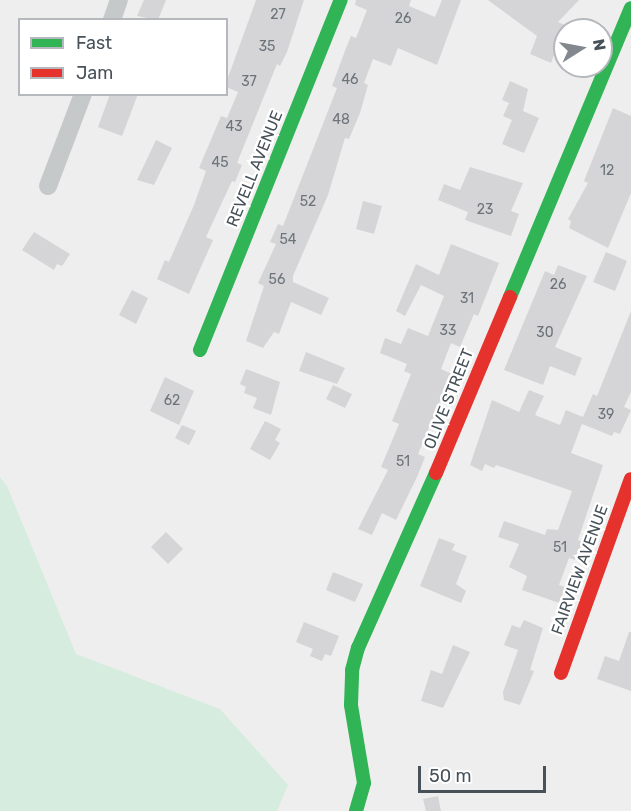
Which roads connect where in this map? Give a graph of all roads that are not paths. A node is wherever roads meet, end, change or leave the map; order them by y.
1 (119, 0) edge
2 (341, 0) edge
3 (631, 8) edge
4 (113, 18) edge
5 (82, 96) edge
6 (48, 186) dead end
7 (200, 350) dead end
8 (631, 479) edge
9 (561, 673) dead end
10 (356, 811) edge

1 - 4 street
2 - 7 street, REVELL AVENUE
3 - 10 street, OLIVE STREET
5 - 6 street
8 - 9 street, FAIRVIEW AVENUE

